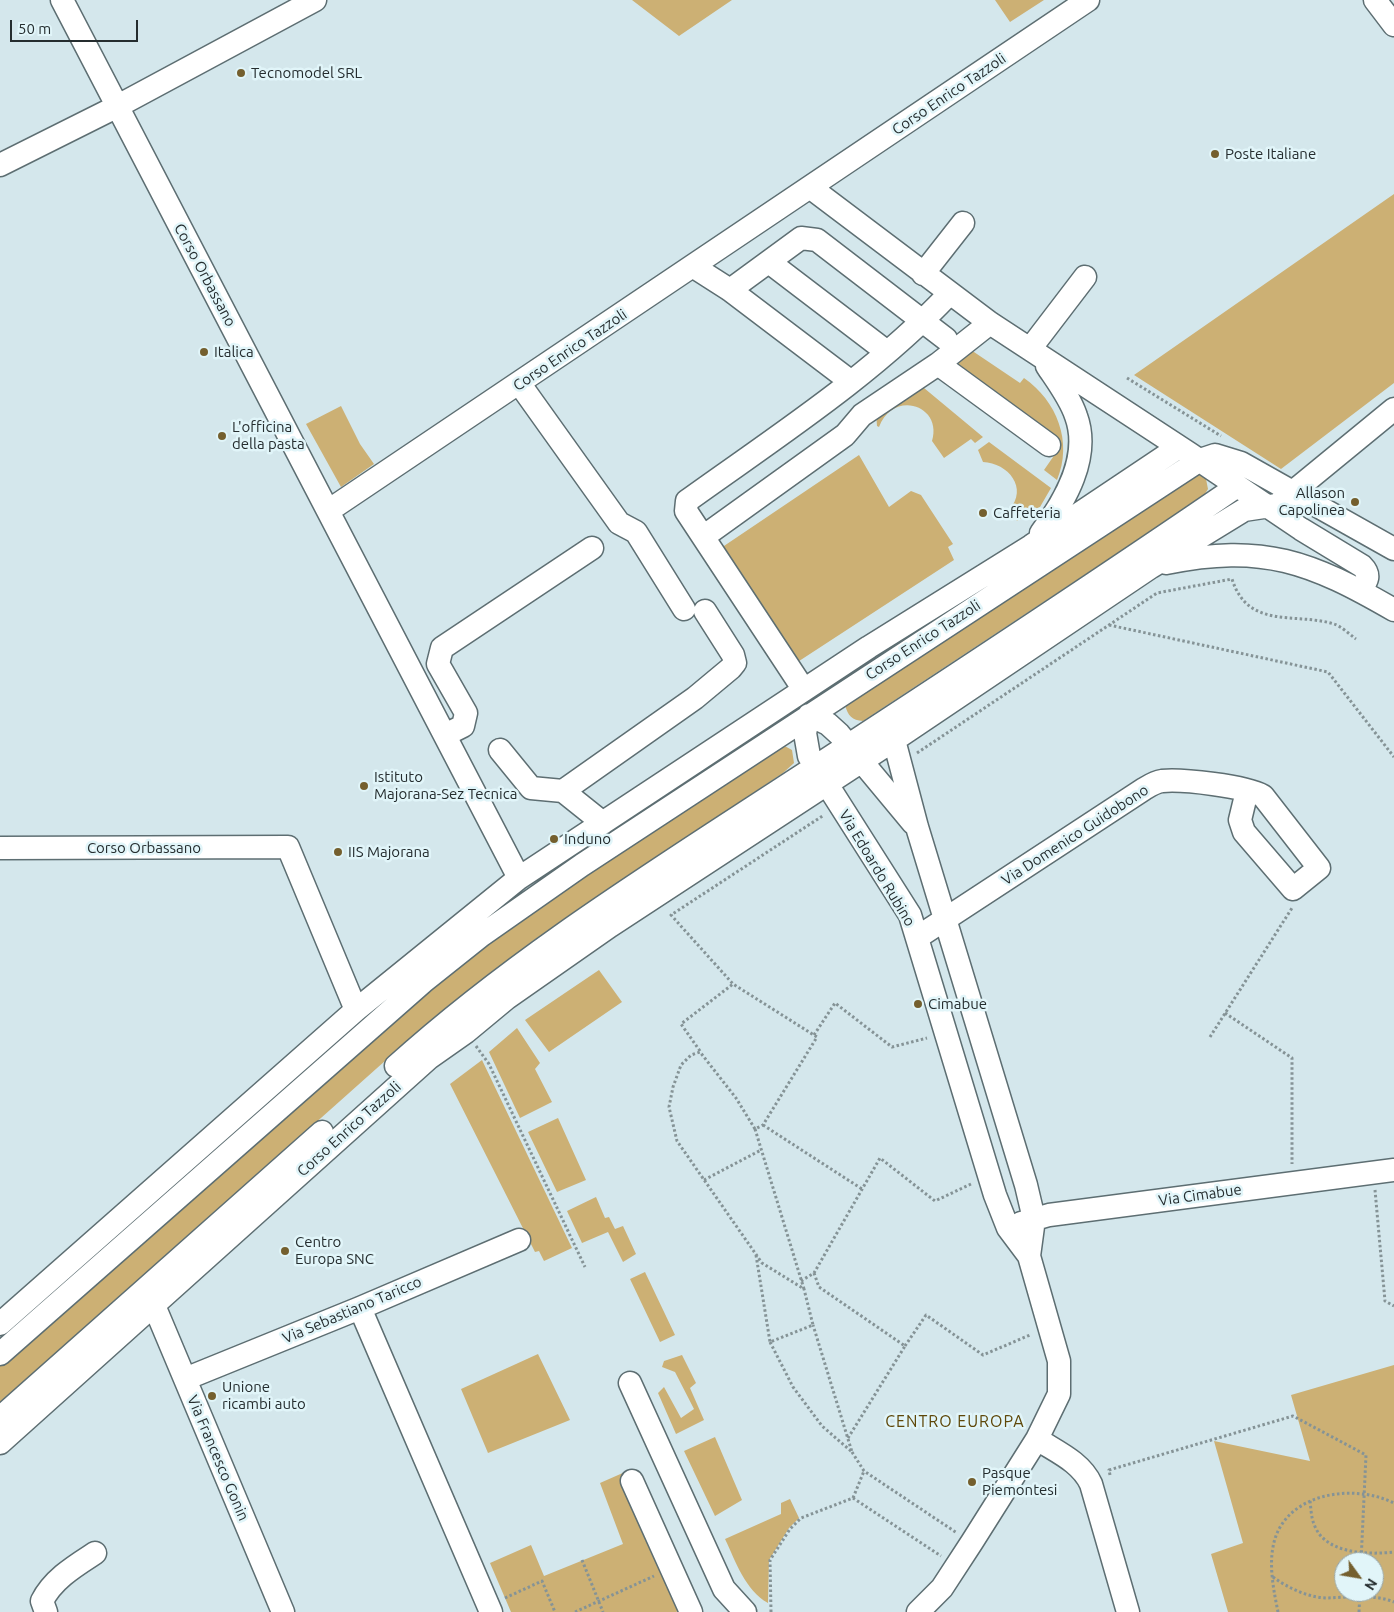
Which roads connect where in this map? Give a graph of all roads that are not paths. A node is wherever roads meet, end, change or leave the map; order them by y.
1 (62, 0) edge
2 (315, 0) edge
3 (1088, 0) edge
4 (1374, 0) edge
5 (1394, 25) edge
6 (116, 107) junction
7 (0, 165) edge
8 (811, 188) junction
9 (963, 223) dead end
10 (769, 262) junction
11 (694, 266) junction
12 (924, 274) junction
13 (1086, 277) dead end
14 (730, 290) junction
15 (950, 294) junction
16 (923, 321) junction
17 (990, 323) junction
18 (946, 340) dead end
19 (887, 352) junction
20 (1035, 352) junction
21 (938, 364) junction
22 (850, 380) junction
23 (519, 384) junction
24 (1394, 409) edge
25 (1049, 444) dead end
26 (1179, 447) junction
27 (1200, 460) junction
28 (1236, 487) junction
29 (1293, 490) junction
30 (1268, 508) junction
31 (328, 511) junction
32 (710, 532) dead end
33 (1031, 546) junction
34 (592, 548) dead end
35 (1394, 549) edge
36 (1151, 567) junction
37 (1361, 590) junction
38 (1394, 610) edge
39 (804, 690) junction
40 (809, 715) junction
41 (445, 736) junction
42 (894, 740) junction
43 (500, 750) dead end
44 (855, 752) junction
45 (820, 775) junction
46 (563, 791) junction
47 (1247, 791) junction
48 (648, 822) junction
49 (603, 823) junction
50 (917, 827) junction
51 (0, 848) edge
52 (726, 850) junction
53 (686, 851) junction
54 (519, 878) junction
55 (945, 919) junction
56 (453, 932) junction
57 (918, 937) junction
58 (423, 982) junction
59 (356, 1010) junction
60 (1384, 1172) edge
61 (1034, 1219) junction
62 (1008, 1228) junction
63 (519, 1240) dead end
64 (111, 1256) junction
65 (1029, 1256) junction
66 (57, 1273) junction
67 (153, 1303) junction
68 (360, 1308) junction
69 (0, 1324) edge
70 (0, 1354) edge
71 (185, 1379) junction
72 (630, 1383) dead end
73 (0, 1418) edge
74 (1037, 1439) junction
75 (0, 1442) edge
76 (632, 1481) dead end
77 (95, 1553) dead end
78 (942, 1588) junction
79 (490, 1609) edge
80 (46, 1612) edge
81 (283, 1612) edge
82 (690, 1612) edge
83 (744, 1612) edge
84 (918, 1612) edge
85 (934, 1612) edge
86 (1128, 1612) edge

1 - 6 street, Corso Orbassano
2 - 6 street
3 - 8 street, Corso Enrico Tazzoli
4 - 5 street
6 - 7 street
6 - 31 street, Corso Orbassano
8 - 11 street, Corso Enrico Tazzoli
8 - 12 street, Corso Enrico Tazzoli
9 - 12 street
10 - 14 street
10 - 16 street
10 - 19 street
11 - 14 street
11 - 23 street, Corso Enrico Tazzoli
12 - 15 street, Corso Enrico Tazzoli
13 - 20 street
14 - 22 street
15 - 16 street
15 - 17 street, Corso Enrico Tazzoli
16 - 18 street
16 - 19 street
17 - 20 street, Corso Enrico Tazzoli
17 - 21 street
19 - 22 street
20 - 26 street, Corso Enrico Tazzoli
20 - 33 street, Corso Enrico Tazzoli
21 - 25 street
21 - 32 street
22 - 39 street
23 - 31 street, Corso Enrico Tazzoli
23 - 46 street
24 - 29 street, Corso Enrico Tazzoli
26 - 27 street, Corso Enrico Tazzoli
26 - 33 street, Corso Enrico Tazzoli
27 - 28 street, Corso Enrico Tazzoli
27 - 29 street, Corso Enrico Tazzoli
27 - 40 street, Corso Enrico Tazzoli
28 - 30 street, Corso Enrico Tazzoli
28 - 44 street, Corso Enrico Tazzoli
29 - 30 street, Corso Enrico Tazzoli
29 - 35 street, Corso Enrico Tazzoli
30 - 36 street, Corso Enrico Tazzoli
30 - 37 street, Corso Enrico Tazzoli
31 - 41 street
33 - 39 street, Corso Enrico Tazzoli
34 - 41 street
36 - 37 street, Corso Enrico Tazzoli
36 - 42 street, Corso Enrico Tazzoli
37 - 38 street, Corso Enrico Tazzoli
39 - 49 street, Corso Enrico Tazzoli
40 - 44 street, Via Edoardo Rubino
40 - 45 street, Via Edoardo Rubino
40 - 48 street, Corso Enrico Tazzoli
41 - 54 street
42 - 44 street, Corso Enrico Tazzoli
42 - 50 street, Via Edoardo Rubino
43 - 46 street
44 - 45 street, Corso Enrico Tazzoli
44 - 50 street, Via Edoardo Rubino
45 - 52 street, Corso Enrico Tazzoli
45 - 53 street, Corso Enrico Tazzoli
45 - 57 street, Via Edoardo Rubino
46 - 49 street
47 - 47 street, Via Domenico Guidobono
47 - 55 street, Via Domenico Guidobono
48 - 49 street
48 - 58 street, Corso Enrico Tazzoli
49 - 54 street, Corso Enrico Tazzoli
50 - 55 street, Via Edoardo Rubino
51 - 59 street, Corso Orbassano
52 - 53 street
52 - 67 street, Corso Enrico Tazzoli
53 - 73 street, Corso Enrico Tazzoli
54 - 56 street, Corso Enrico Tazzoli
55 - 57 street, Via Domenico Guidobono
55 - 61 street, Via Edoardo Rubino
56 - 58 street, Corso Enrico Tazzoli
56 - 59 street, Corso Enrico Tazzoli
57 - 62 street, Via Edoardo Rubino
58 - 64 street, Corso Enrico Tazzoli
59 - 66 street, Corso Enrico Tazzoli
60 - 61 street, Via Cimabue
61 - 62 street, Via Cimabue
61 - 65 street, Via Edoardo Rubino
62 - 65 street, Via Edoardo Rubino
63 - 68 street, Via Sebastiano Taricco
64 - 66 street, Corso Enrico Tazzoli
64 - 70 street, Corso Enrico Tazzoli
65 - 74 street, Via Edoardo Rubino
66 - 69 street, Corso Enrico Tazzoli
67 - 71 street, Via Francesco Gonin
67 - 75 street, Corso Enrico Tazzoli
68 - 71 street, Via Sebastiano Taricco
68 - 79 street
71 - 81 street, Via Francesco Gonin
72 - 83 street
74 - 78 street, Via Edoardo Rubino
74 - 86 street
76 - 82 street
77 - 80 street
78 - 84 street, Via Edoardo Rubino
78 - 85 street, Via Edoardo Rubino

